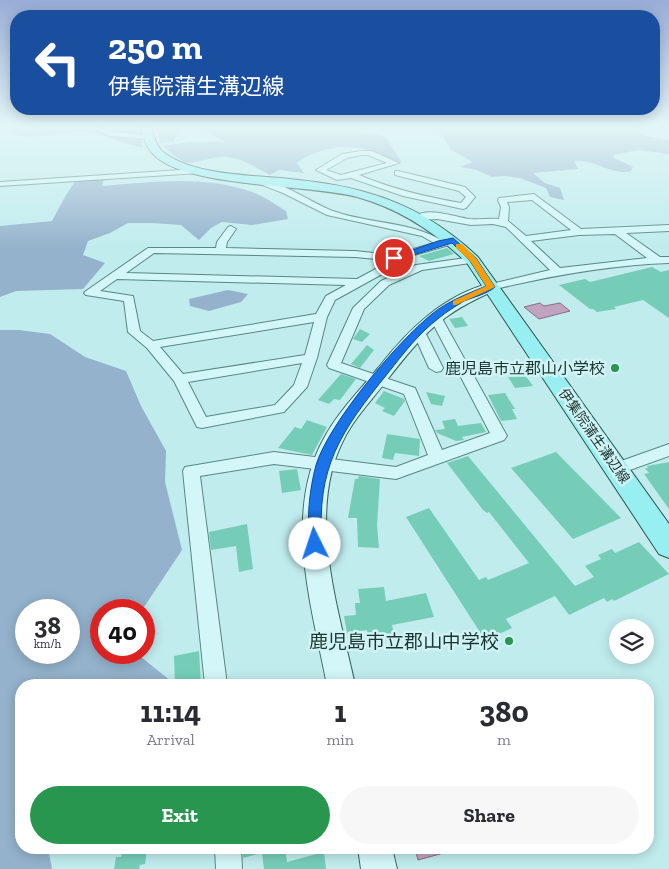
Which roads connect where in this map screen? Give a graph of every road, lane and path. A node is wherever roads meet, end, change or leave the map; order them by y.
1 (190, 169) edge
2 (323, 169) edge
3 (376, 169) edge
4 (405, 169) edge
5 (196, 171) junction
6 (352, 175) junction
7 (390, 175) junction
8 (255, 179) junction
9 (367, 182) junction
10 (0, 184) edge
11 (343, 190) junction
12 (419, 217) junction
13 (503, 222) junction
14 (669, 228) edge
15 (231, 229) dead end
16 (617, 231) junction
17 (579, 232) junction
18 (524, 239) junction
19 (447, 242) junction
20 (221, 252) junction
21 (394, 258) junction
22 (473, 260) junction
23 (657, 260) junction
24 (669, 260) edge
25 (237, 265) junction
26 (558, 272) junction
27 (115, 276) junction
28 (359, 282) junction
29 (491, 287) junction
30 (435, 316) junction
31 (321, 317) junction
32 (419, 332) junction
33 (152, 345) junction
34 (312, 358) junction
35 (436, 368) dead end
36 (180, 379) junction
37 (377, 381) junction
38 (669, 450) edge
39 (437, 457) junction
40 (323, 464) junction
41 (616, 469) junction
42 (669, 546) edge
43 (215, 679) edge
44 (340, 679) edge
45 (228, 854) edge
46 (376, 854) edge
47 (229, 869) edge
48 (380, 869) edge

1 - 5 main road, 伊集院蒲生溝辺線
2 - 6 street
3 - 6 street
4 - 7 street
5 - 8 main road, 伊集院蒲生溝辺線
5 - 10 street
6 - 9 street
7 - 9 street
7 - 9 street
8 - 11 main road, 伊集院蒲生溝辺線
8 - 19 street
9 - 11 street
11 - 12 main road, 伊集院蒲生溝辺線
12 - 13 street
12 - 19 main road, 伊集院蒲生溝辺線
13 - 17 street
13 - 18 street
14 - 16 street
15 - 20 street
16 - 17 street
16 - 23 street
17 - 18 street
18 - 26 street
19 - 21 street
19 - 22 main road, 伊集院蒲生溝辺線
20 - 25 street
20 - 27 street
21 - 25 street
21 - 28 street
22 - 29 main road, 伊集院蒲生溝辺線
22 - 37 street
23 - 24 street
23 - 26 street
25 - 27 street
25 - 28 street
26 - 29 street
27 - 33 street
28 - 31 street
29 - 30 street
29 - 41 main road, 伊集院蒲生溝辺線
30 - 32 street
30 - 39 street
31 - 33 street
31 - 34 street
32 - 35 street
32 - 37 street
33 - 36 street
34 - 36 street
34 - 36 street
37 - 39 street
37 - 40 street
38 - 41 street
39 - 40 street
40 - 43 street
40 - 44 street
41 - 42 main road, 伊集院蒲生溝辺線
45 - 47 street
46 - 48 street

